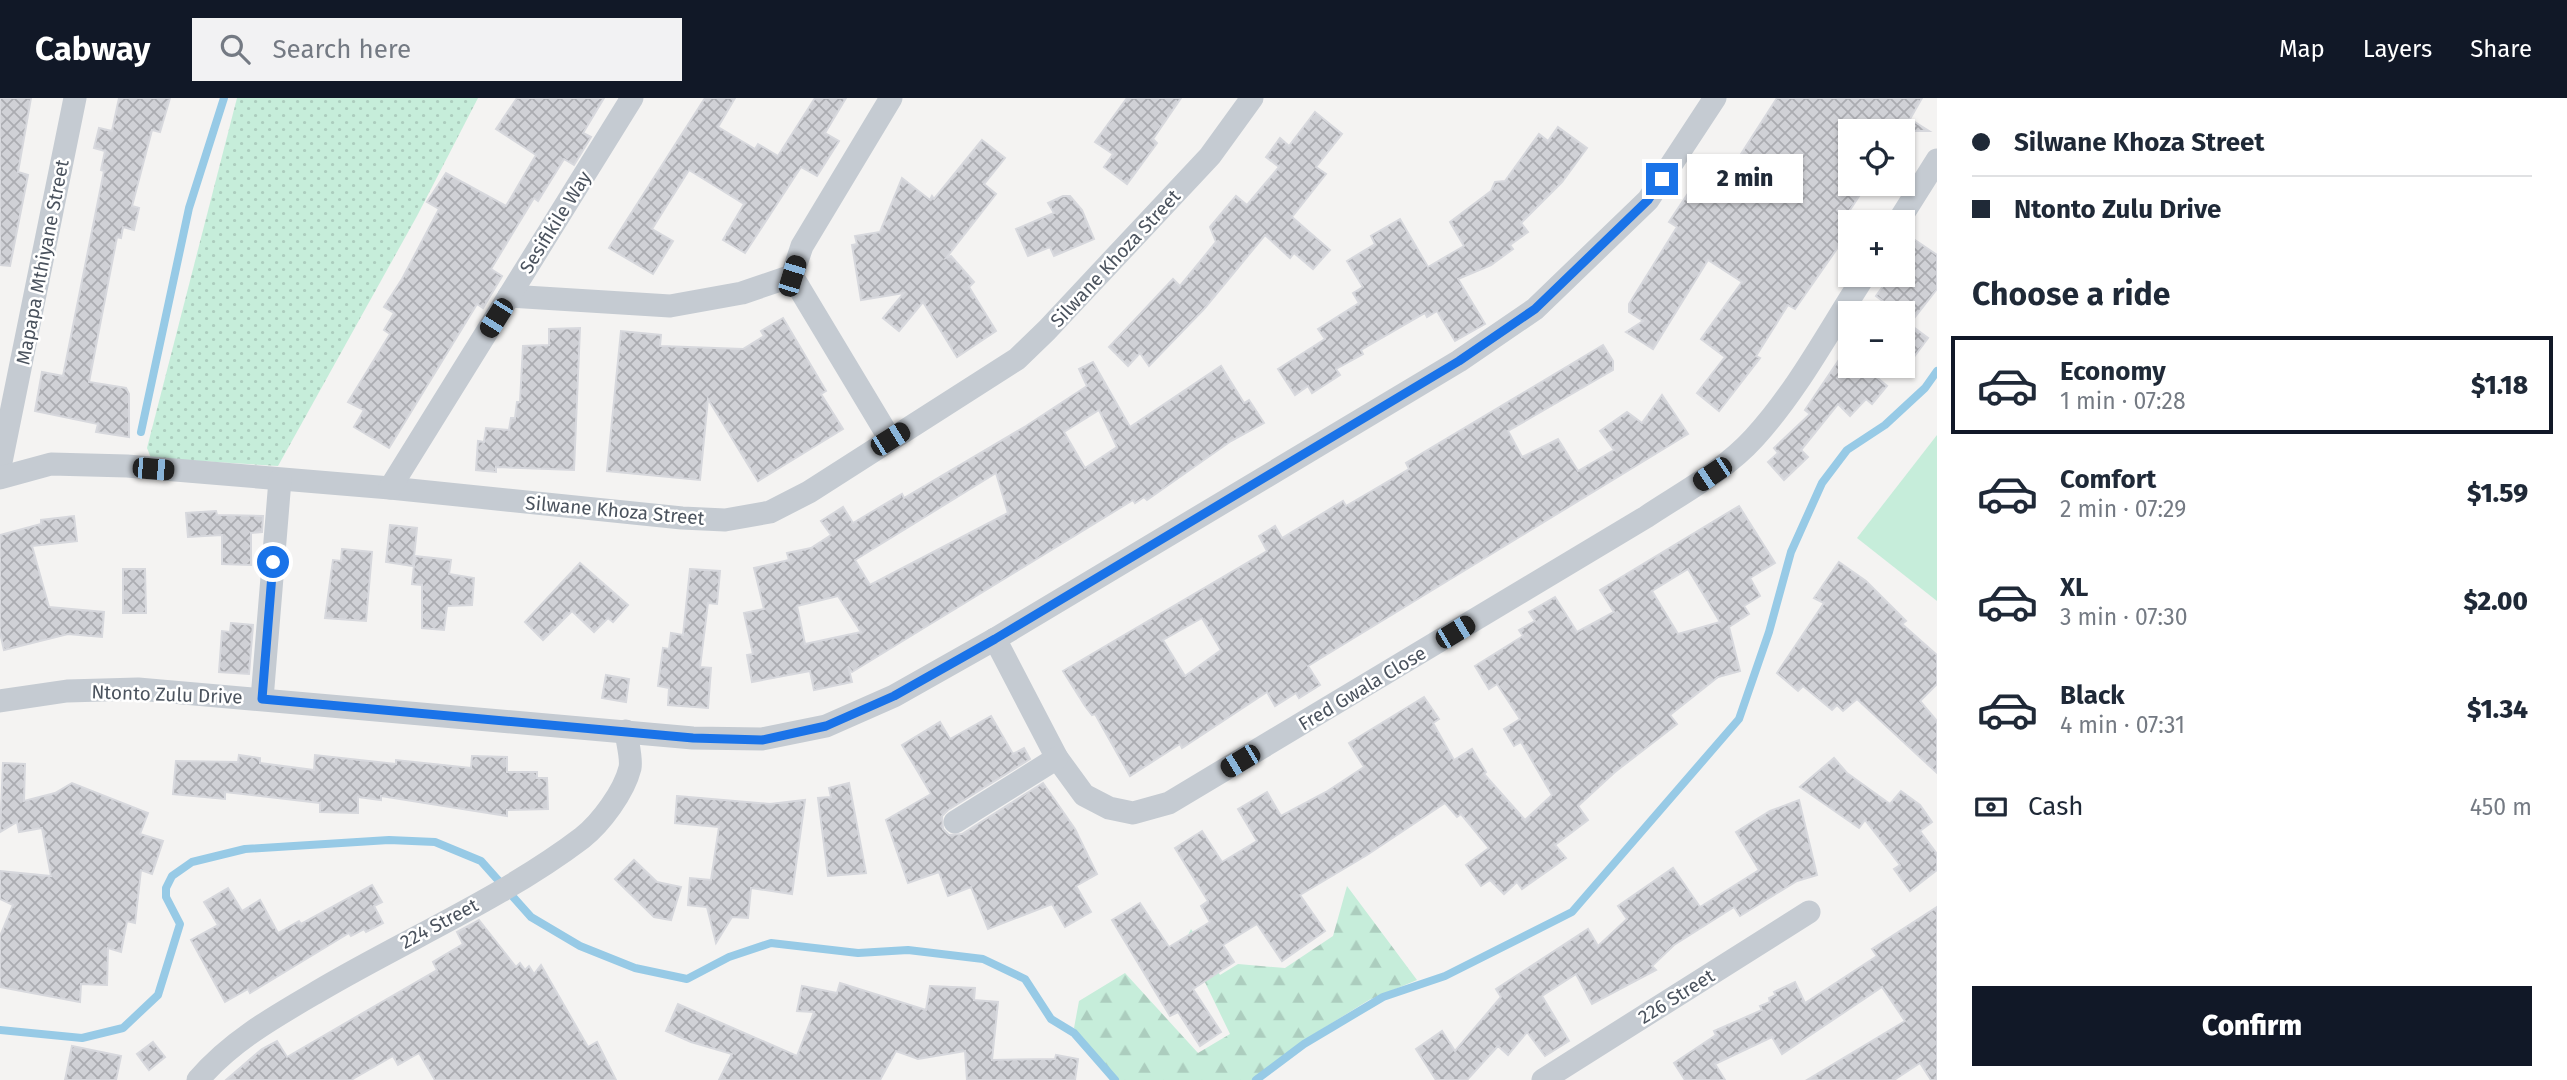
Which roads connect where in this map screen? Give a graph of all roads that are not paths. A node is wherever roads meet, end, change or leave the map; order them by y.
1 (75, 98) edge
2 (632, 98) edge
3 (891, 98) edge
4 (1252, 98) edge
5 (1715, 98) edge
6 (1937, 160) edge
7 (1906, 210) edge
8 (792, 276) junction
9 (1856, 287) edge
10 (509, 296) junction
11 (890, 439) junction
12 (0, 467) edge
13 (0, 478) edge
14 (280, 480) junction
15 (390, 488) junction
16 (995, 639) junction
17 (262, 699) junction
18 (0, 701) edge
19 (626, 732) junction
20 (1057, 758) junction
21 (954, 822) dead end
22 (1809, 912) dead end
23 (198, 1080) edge
24 (1543, 1080) edge

1 - 12 street, Mapapa Mthiyane Street
2 - 10 street, Sesifikile Way
3 - 8 street
4 - 11 street, Silwane Khoza Street
5 - 16 street, Ntonto Zulu Drive
6 - 7 street
8 - 10 street
8 - 11 street
9 - 20 street, Fred Gwala Close
10 - 15 street, Sesifikile Way
11 - 15 street, Silwane Khoza Street
13 - 14 street, Silwane Khoza Street
14 - 15 street, Silwane Khoza Street
14 - 17 street
16 - 19 street, Ntonto Zulu Drive
16 - 20 street, Fred Gwala Close
17 - 18 street, Ntonto Zulu Drive
17 - 19 street, Ntonto Zulu Drive
19 - 23 street, 224 Street
20 - 21 street
22 - 24 street, 226 Street

